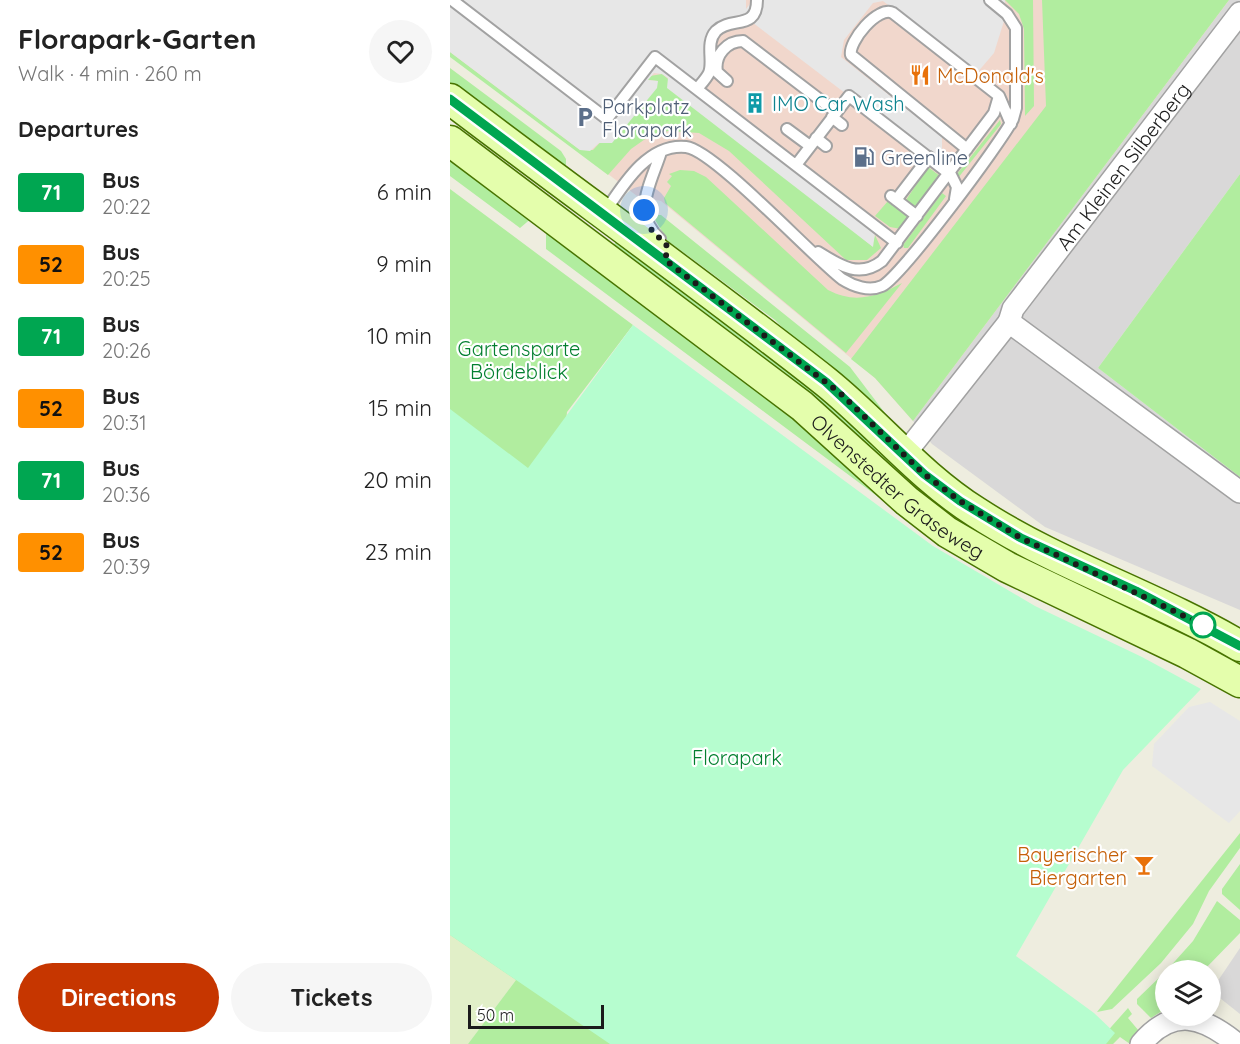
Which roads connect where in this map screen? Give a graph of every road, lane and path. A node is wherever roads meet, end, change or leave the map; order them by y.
1 (452, 0) edge
2 (758, 0) edge
3 (990, 0) edge
4 (1240, 13) edge
5 (727, 81) dead end
6 (697, 89) junction
7 (999, 96) junction
8 (450, 99) edge
9 (834, 115) junction
10 (1011, 124) junction
11 (842, 125) dead end
12 (787, 129) dead end
13 (450, 141) edge
14 (813, 142) junction
15 (826, 146) dead end
16 (967, 148) junction
17 (661, 152) junction
18 (929, 157) junction
19 (796, 165) junction
20 (949, 173) junction
21 (955, 199) junction
22 (604, 215) junction
23 (917, 216) junction
24 (797, 239) junction
25 (584, 241) junction
26 (897, 243) junction
27 (665, 260) junction
28 (1009, 322) junction
29 (904, 455) junction
30 (1240, 492) edge
31 (1240, 646) edge
32 (1240, 682) edge
33 (1141, 1044) edge
34 (1237, 1044) edge

1 - 6 lane
2 - 6 lane
3 - 10 lane
4 - 28 street, Am Kleinen Silberberg
5 - 9 lane
6 - 19 lane
7 - 10 lane
7 - 16 lane
7 - 16 lane
8 - 22 main road, Olvenstedter Graseweg
9 - 11 lane
9 - 14 lane
9 - 18 lane
10 - 21 lane
12 - 14 lane
13 - 25 main road, Olvenstedter Graseweg
14 - 15 lane
14 - 19 lane
16 - 20 lane
17 - 22 lane
17 - 24 lane
17 - 27 lane
18 - 20 lane
18 - 23 lane
19 - 26 lane
20 - 21 lane
20 - 23 lane
21 - 24 lane
22 - 25 main road
22 - 27 main road, Olvenstedter Graseweg
23 - 26 lane
24 - 26 lane
25 - 32 main road, Olvenstedter Graseweg
27 - 29 main road, Olvenstedter Graseweg
28 - 29 street, Am Kleinen Silberberg
28 - 30 street
29 - 31 main road, Olvenstedter Graseweg
33 - 34 street

